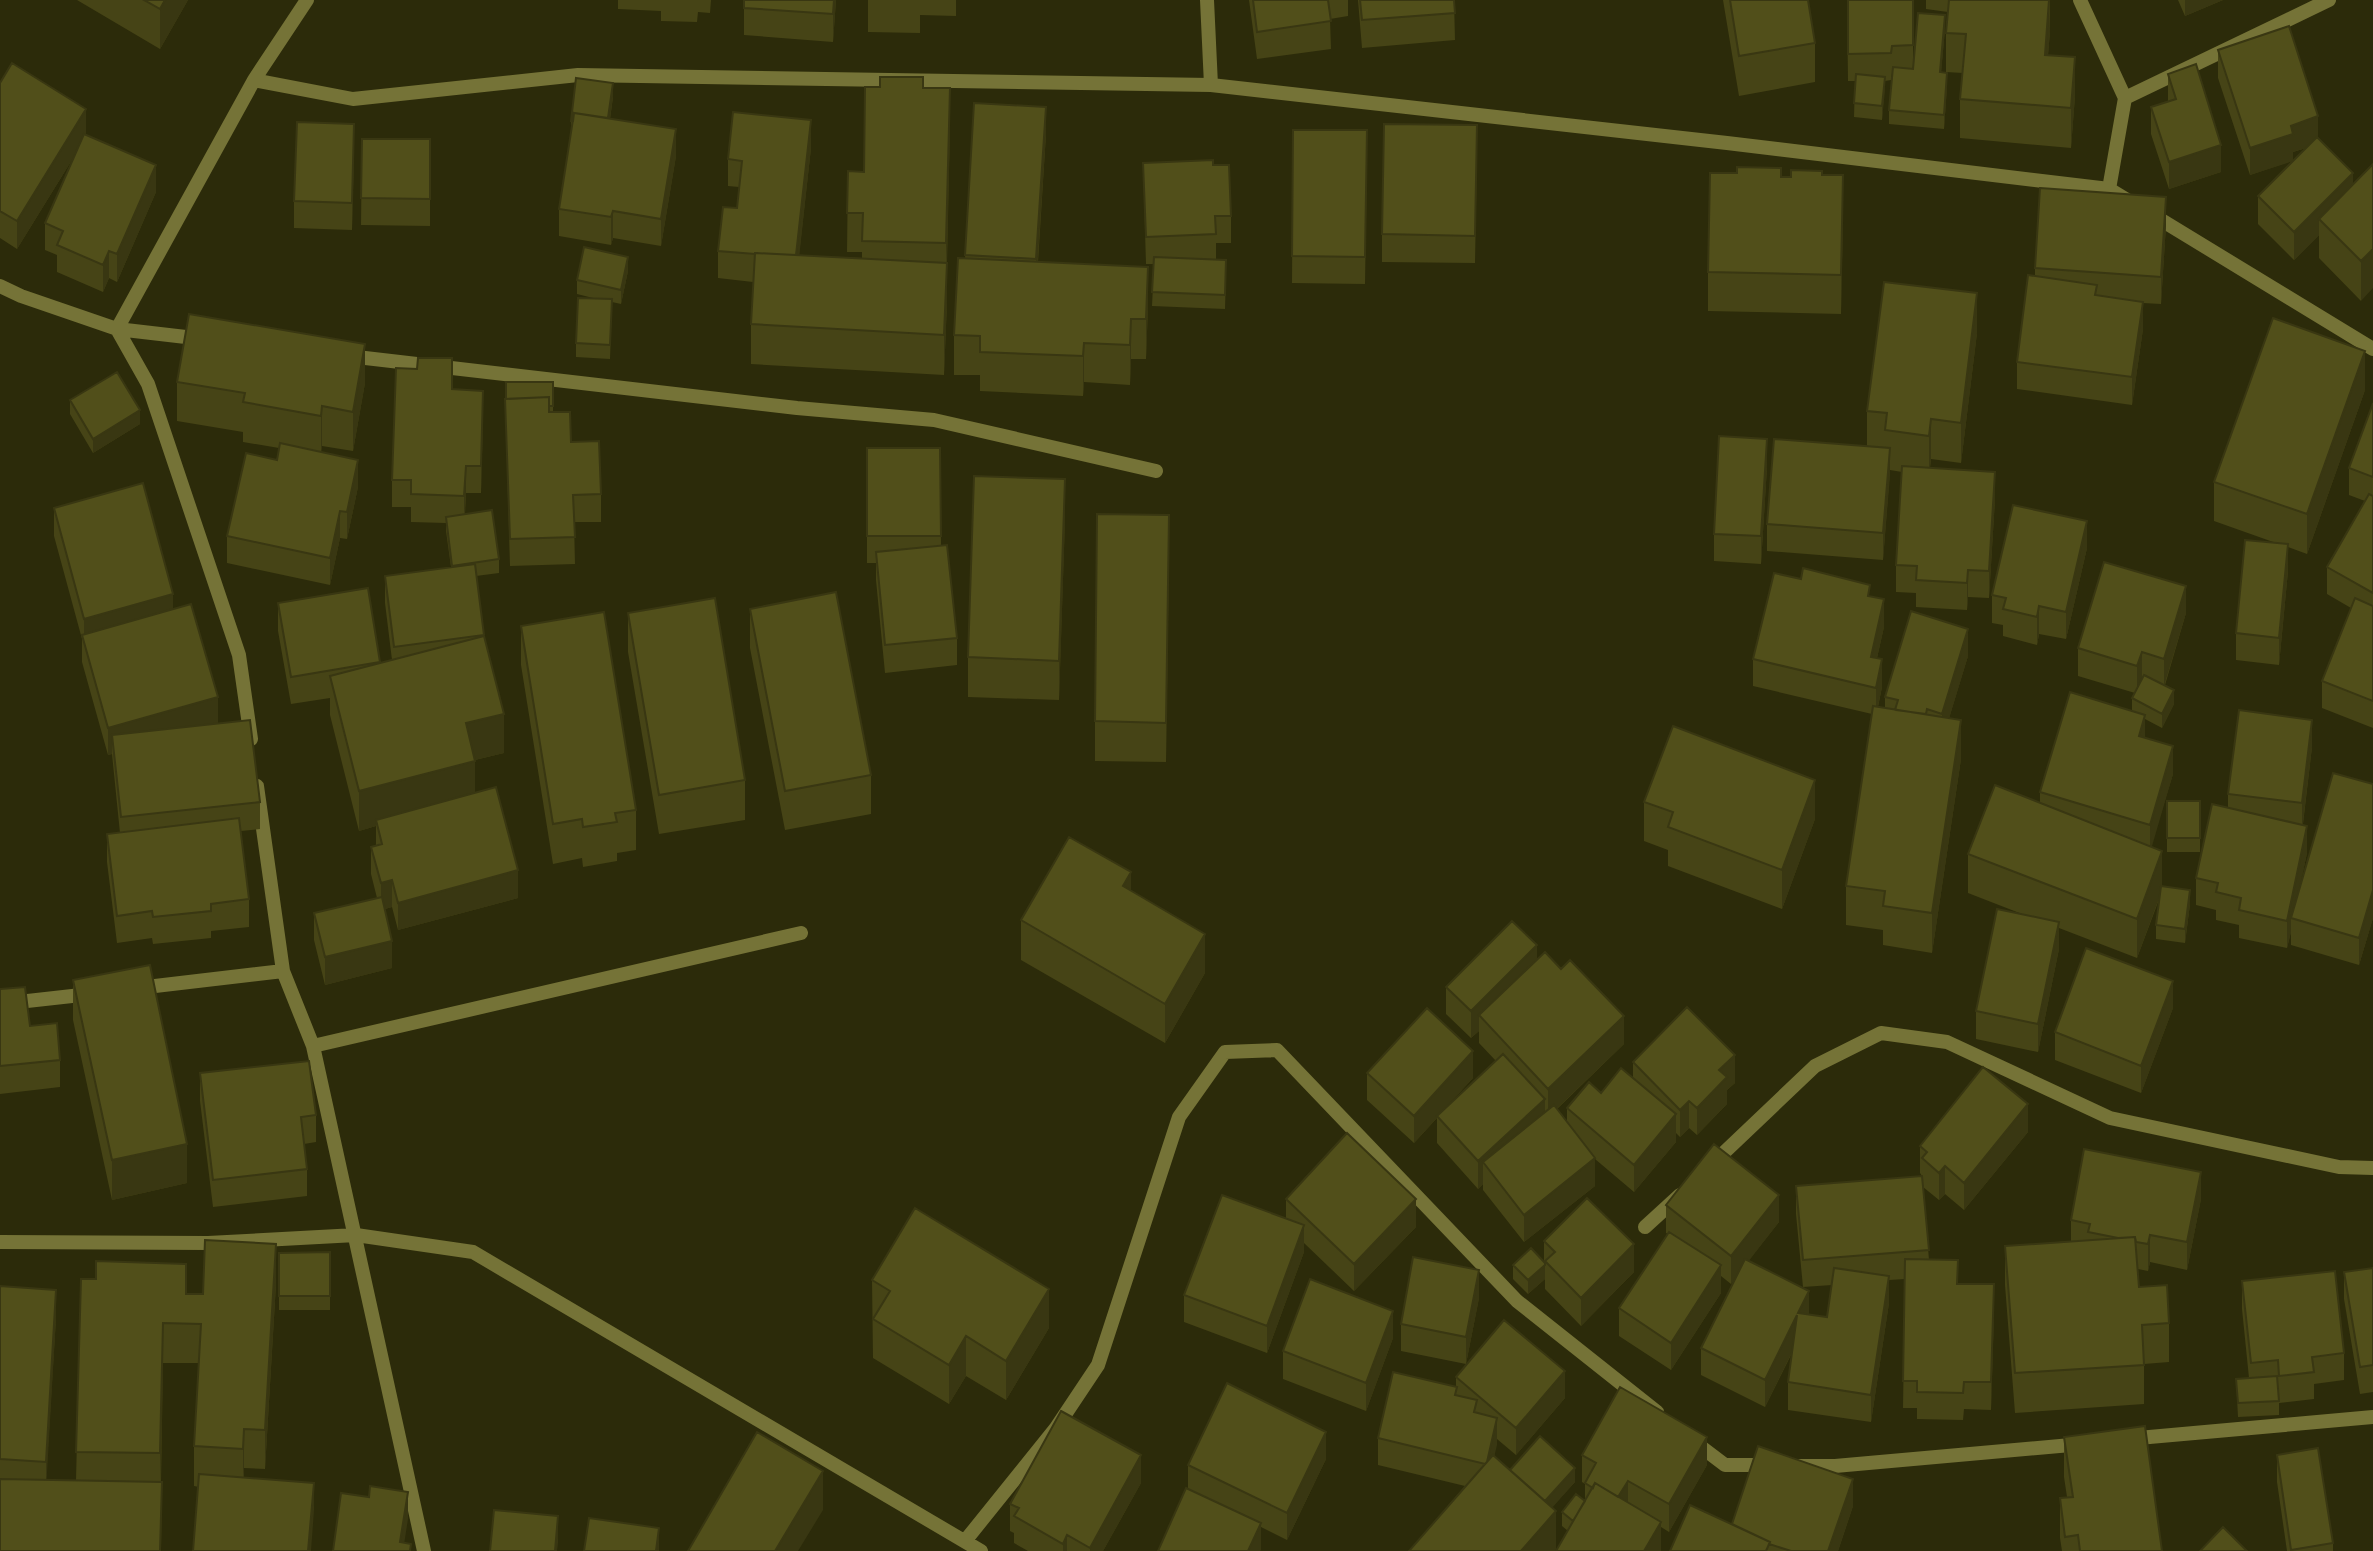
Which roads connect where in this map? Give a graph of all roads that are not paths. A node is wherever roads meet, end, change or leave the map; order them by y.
1 (307, 0) edge
2 (1208, 0) edge
3 (2080, 0) edge
4 (2329, 0) edge
5 (254, 80) junction
6 (1211, 85) junction
7 (2125, 98) junction
8 (2109, 189) junction
9 (0, 286) edge
10 (117, 329) junction
11 (214, 340) edge
12 (2373, 349) edge
13 (339, 355) edge
14 (1156, 471) dead end
15 (801, 933) dead end
16 (283, 971) junction
17 (0, 1004) edge
18 (313, 1046) junction
19 (2373, 1168) edge
20 (1645, 1227) dead end
21 (356, 1235) junction
22 (0, 1242) edge
23 (2373, 1417) edge
24 (965, 1541) junction
25 (424, 1551) edge
26 (981, 1551) edge

1 - 5 street
2 - 6 street
3 - 7 street
4 - 7 street
5 - 6 street
5 - 10 street
6 - 8 street
7 - 8 street
8 - 12 street
9 - 10 street
10 - 11 street
10 - 16 street
13 - 14 street
15 - 18 street
16 - 17 street
16 - 18 street
18 - 21 street
19 - 20 street
21 - 22 street
21 - 24 street
21 - 25 street
23 - 24 street
24 - 26 street

